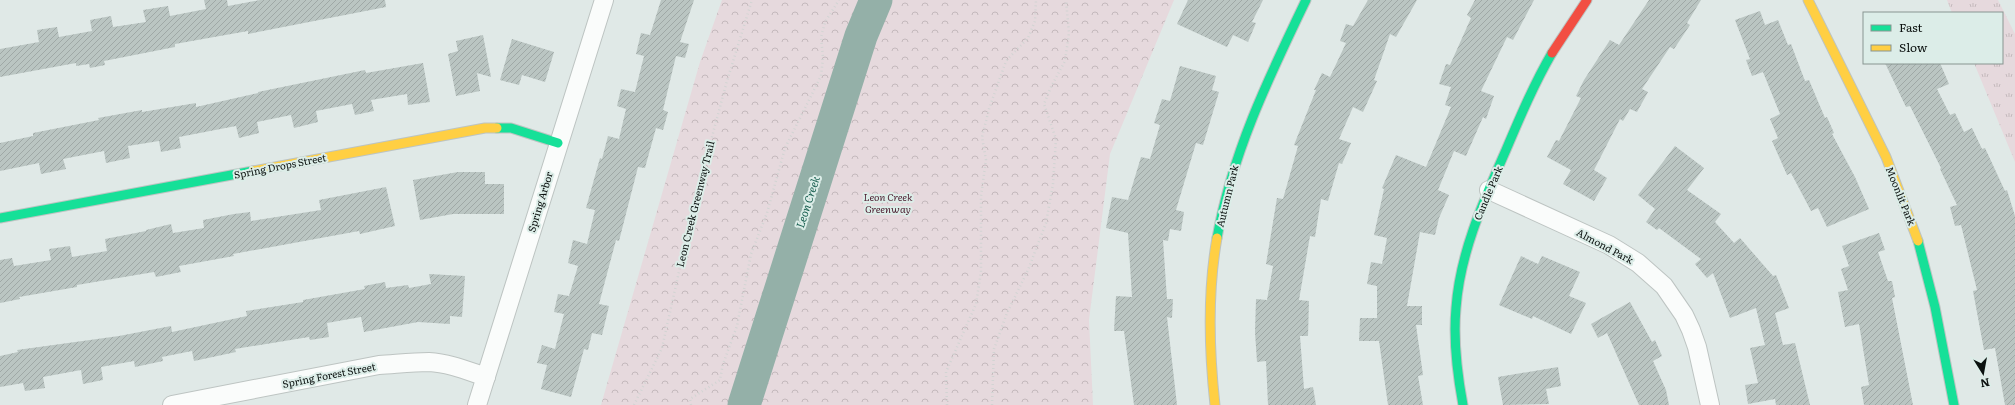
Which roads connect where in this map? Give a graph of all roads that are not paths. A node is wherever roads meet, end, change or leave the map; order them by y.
1 (604, 0) edge
2 (1306, 0) edge
3 (1587, 0) edge
4 (1808, 0) edge
5 (558, 143) junction
6 (1489, 190) junction
7 (0, 218) edge
8 (486, 377) junction
9 (172, 405) edge
10 (477, 405) edge
11 (1215, 405) edge
12 (1463, 405) edge
13 (1710, 405) edge
14 (1954, 405) edge

1 - 5 street, Spring Arbor
2 - 11 street, Autumn Park
3 - 6 street, Candle Park
4 - 14 street, Moonlit Park
5 - 7 street, Spring Drops Street
5 - 8 street, Spring Arbor
6 - 12 street, Candle Park
6 - 13 street, Almond Park
8 - 9 street, Spring Forest Street
8 - 10 street, Spring Arbor

